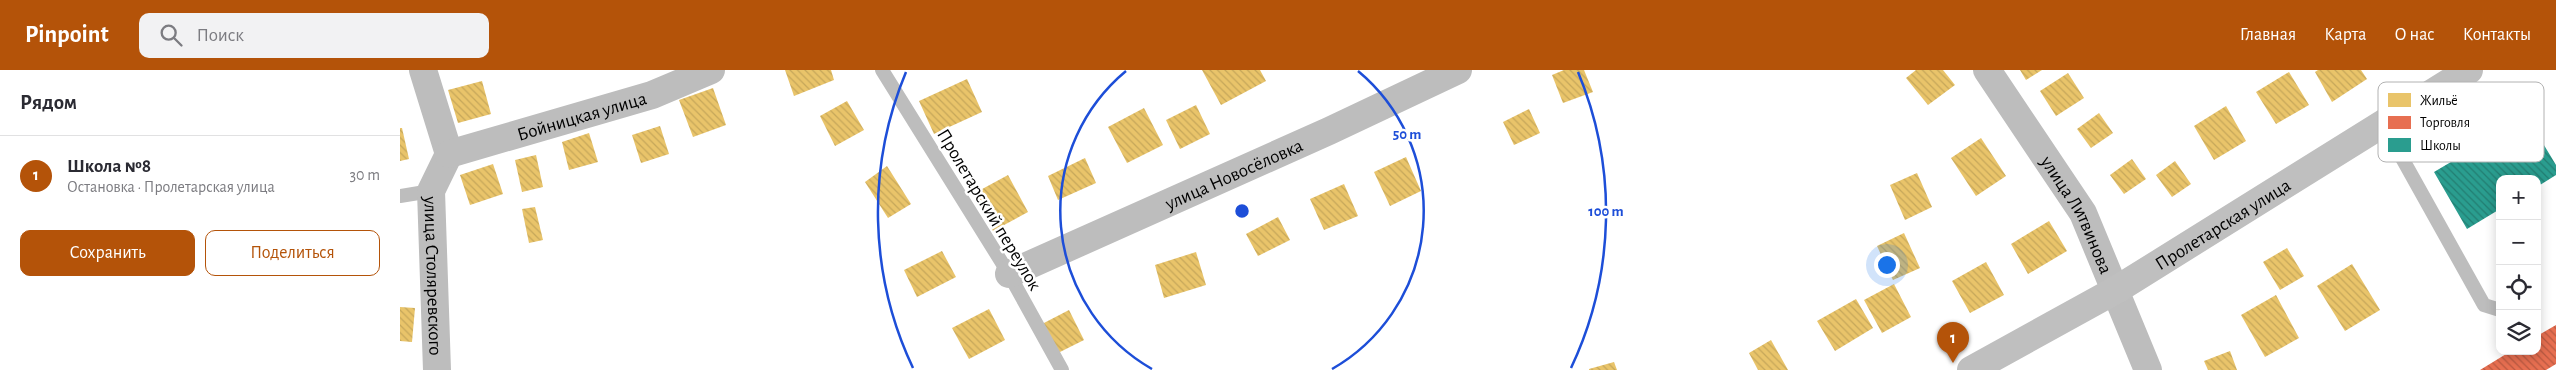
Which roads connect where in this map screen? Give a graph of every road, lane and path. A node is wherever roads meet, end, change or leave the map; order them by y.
1 (423, 70) edge
2 (711, 70) edge
3 (882, 70) edge
4 (1458, 70) edge
5 (1987, 70) edge
6 (2470, 70) edge
7 (2451, 82) edge
8 (2378, 127) edge
9 (449, 154) junction
10 (2404, 162) edge
11 (431, 191) junction
12 (400, 196) edge
13 (1009, 274) junction
14 (2116, 290) junction
15 (2496, 309) edge
16 (437, 370) edge
17 (1062, 370) edge
18 (1971, 370) edge
19 (2148, 370) edge

1 - 9 street
2 - 9 street, Бойницкая улица
3 - 13 lane, Пролетарский переулок
4 - 13 street, улица Новосёловка
5 - 14 street, улица Литвинова
6 - 7 main road, Пролетарская улица
8 - 14 main road, Пролетарская улица
9 - 11 street, улица Столяревского
10 - 15 lane
11 - 12 lane
11 - 16 street, улица Столяревского
13 - 17 lane, Пролетарский переулок
14 - 18 main road, Пролетарская улица
14 - 19 street, улица Литвинова

